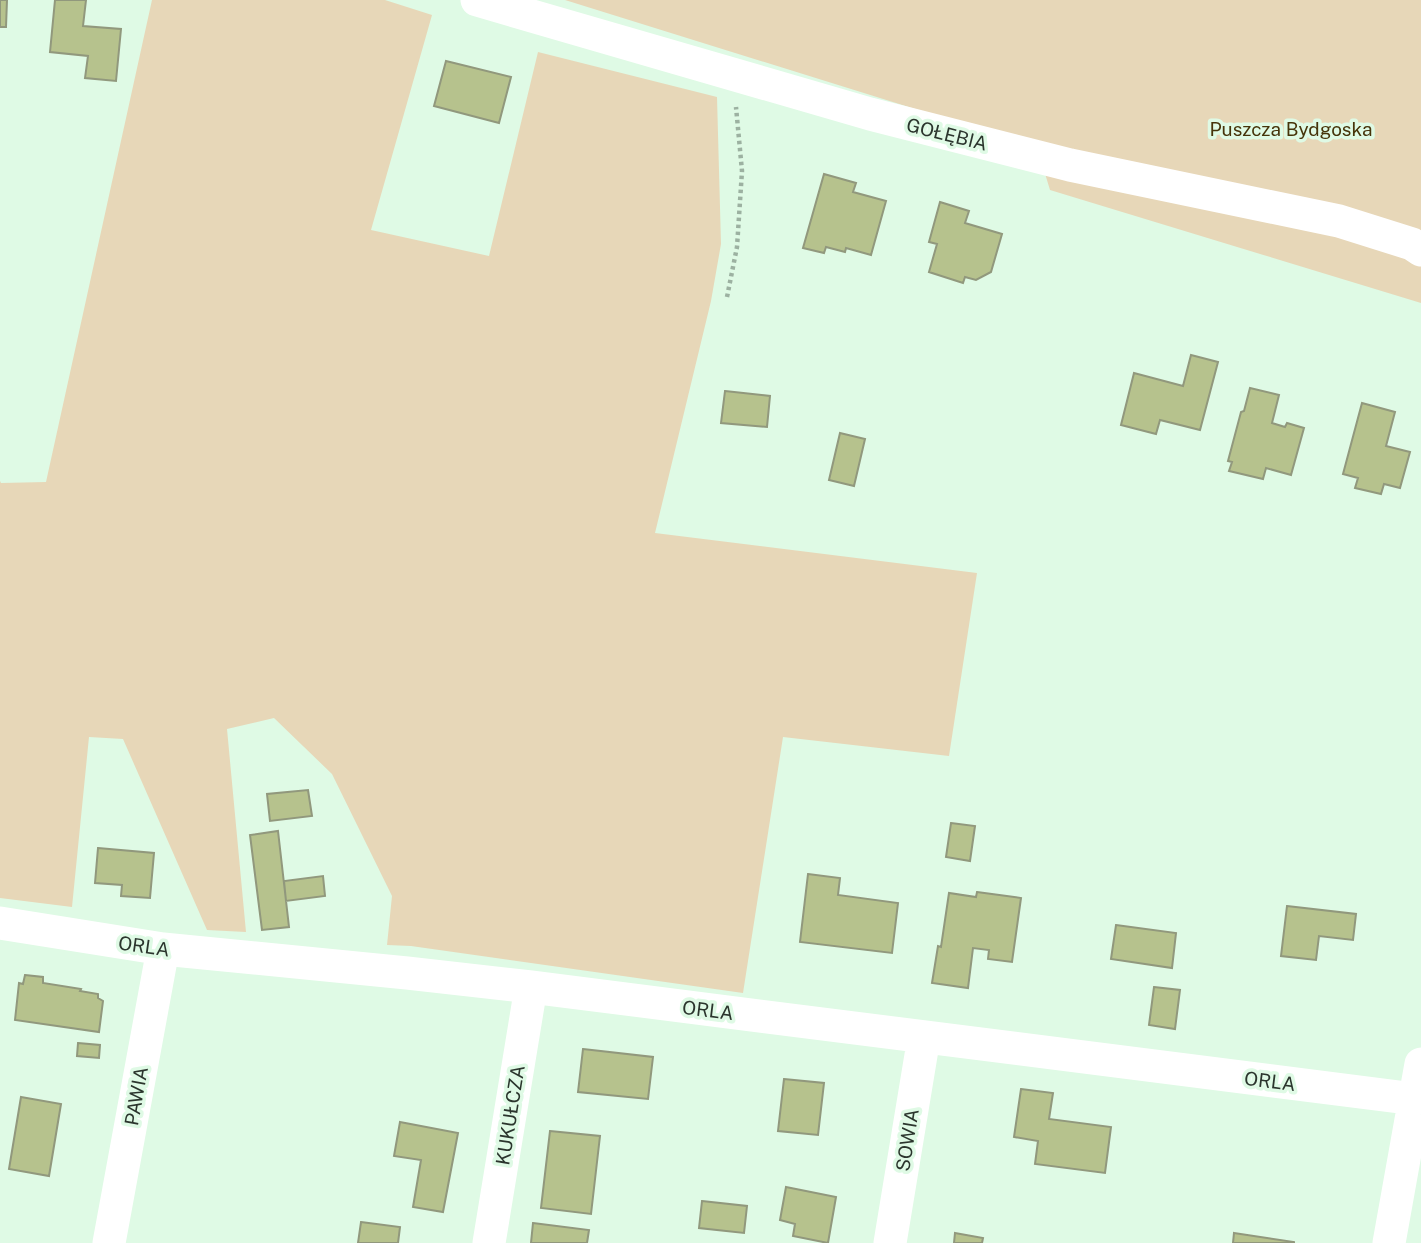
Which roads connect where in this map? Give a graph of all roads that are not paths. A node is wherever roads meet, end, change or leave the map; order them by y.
1 (477, 0) edge
2 (1421, 250) edge
3 (0, 923) edge
4 (163, 949) junction
5 (531, 987) junction
6 (924, 1037) junction
7 (1421, 1064) edge
8 (1415, 1099) junction
9 (109, 1243) edge
10 (489, 1243) edge
11 (890, 1243) edge
12 (1389, 1243) edge

1 - 2 street, GOŁĘBIA
3 - 4 street, ORLA
4 - 5 street, ORLA
4 - 9 street, PAWIA
5 - 6 street, ORLA
5 - 10 street, KUKUŁCZA
6 - 8 street, ORLA
6 - 11 street, SOWIA
7 - 8 street
8 - 12 street

